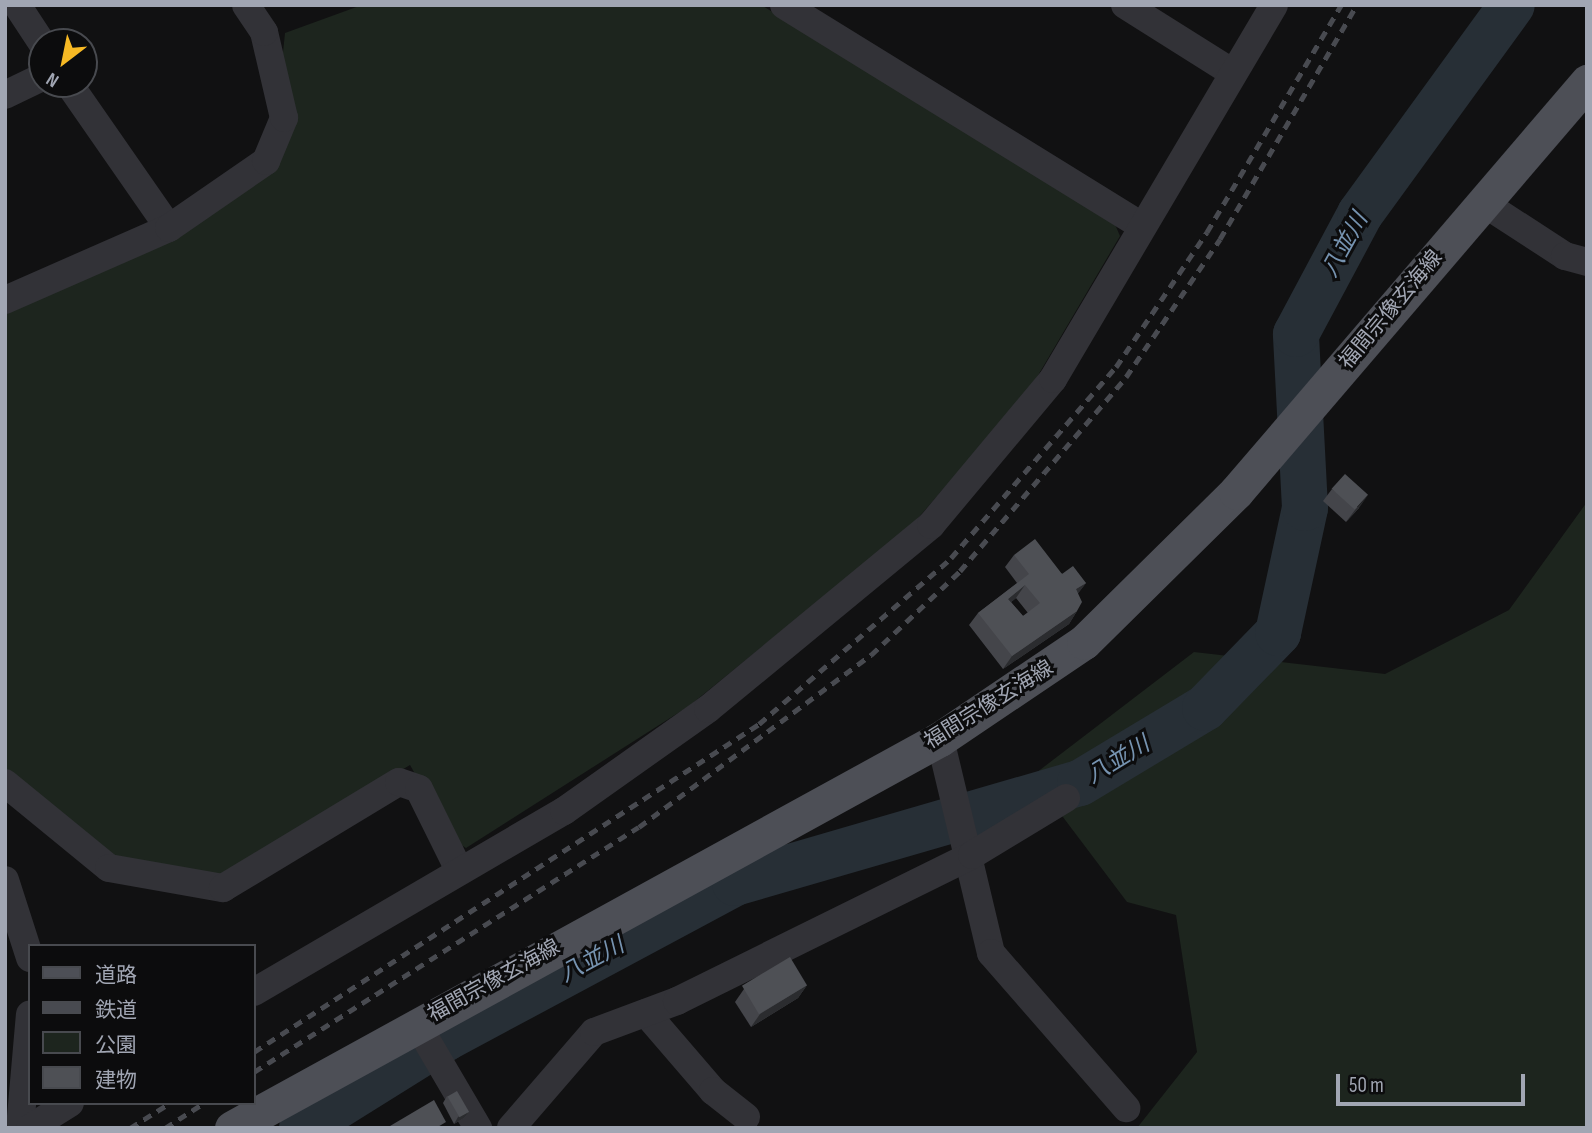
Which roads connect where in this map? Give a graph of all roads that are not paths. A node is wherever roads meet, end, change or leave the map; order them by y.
1 (18, 5) edge
2 (246, 5) edge
3 (784, 5) edge
4 (1125, 5) edge
5 (1274, 5) edge
6 (33, 28) edge
7 (1233, 72) junction
8 (1587, 82) edge
9 (28, 84) edge
10 (5, 95) edge
11 (79, 98) edge
12 (1482, 202) junction
13 (1140, 225) junction
14 (169, 228) junction
15 (1587, 262) edge
16 (5, 300) edge
17 (940, 739) junction
18 (5, 783) edge
19 (1066, 798) dead end
20 (972, 855) junction
21 (458, 868) junction
22 (5, 880) edge
23 (28, 952) edge
24 (256, 991) edge
25 (646, 1013) junction
26 (422, 1033) junction
27 (28, 1037) edge
28 (68, 1105) edge
29 (1126, 1108) dead end
30 (746, 1117) dead end
31 (20, 1128) edge
32 (30, 1128) edge
33 (232, 1128) edge
34 (478, 1128) edge
35 (511, 1128) edge

1 - 6 street
2 - 14 street
3 - 13 street
4 - 7 street
5 - 7 street
7 - 13 street
8 - 12 main road, 福間宗像玄海線
9 - 10 street
11 - 14 street
12 - 15 street
12 - 17 main road, 福間宗像玄海線
13 - 21 street
14 - 16 street
17 - 20 street
17 - 26 main road, 福間宗像玄海線
18 - 21 street
19 - 20 street
20 - 25 street
20 - 29 street
21 - 24 street
22 - 23 street
25 - 30 street
25 - 35 street
26 - 33 main road, 福間宗像玄海線
26 - 34 street
27 - 31 street
28 - 32 street

